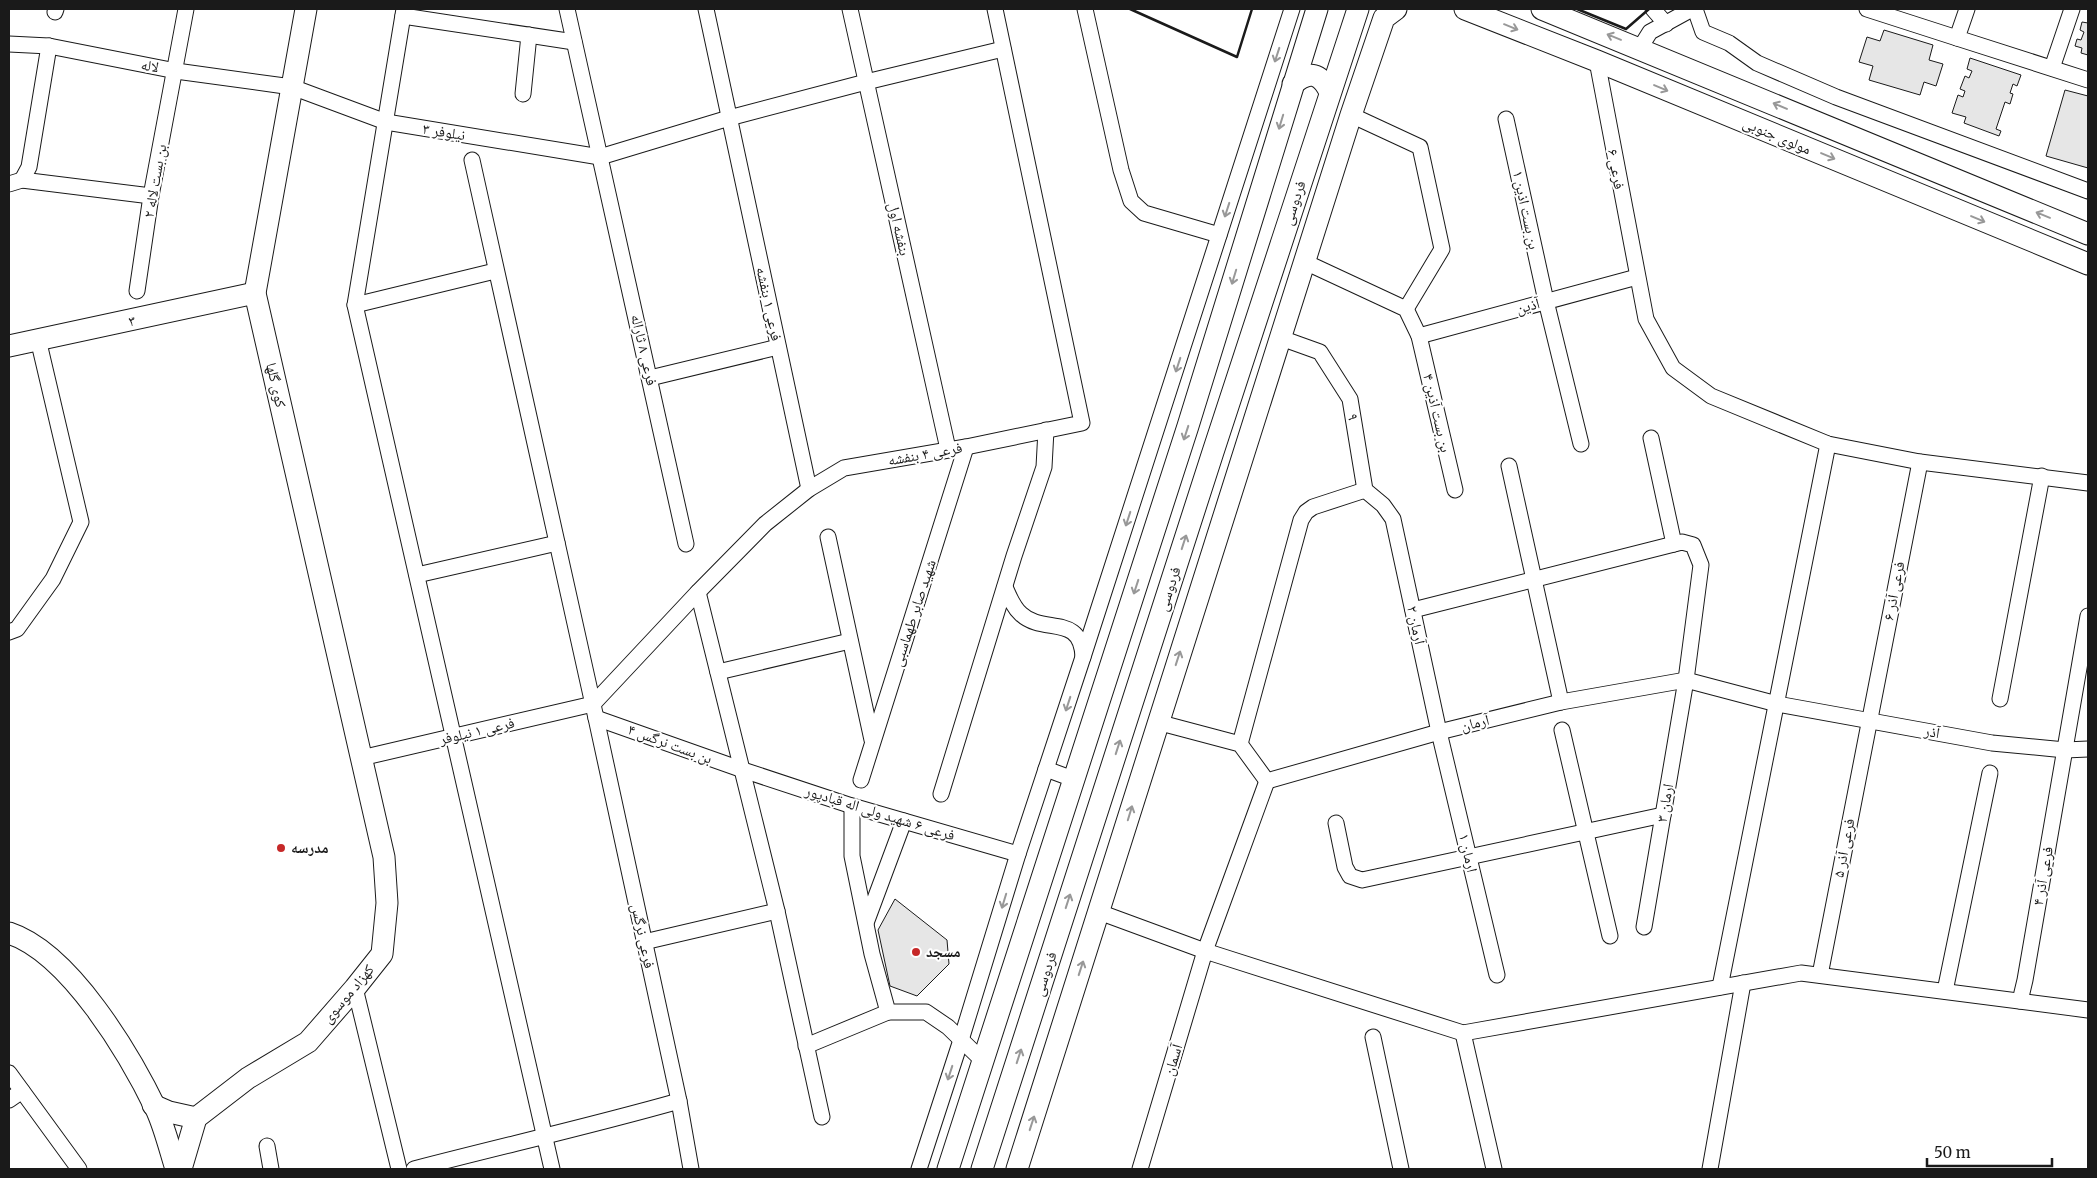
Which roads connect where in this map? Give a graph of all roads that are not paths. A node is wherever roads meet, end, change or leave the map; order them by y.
1 (186, 9) edge
2 (306, 9) edge
3 (567, 9) edge
4 (706, 9) edge
5 (850, 9) edge
6 (995, 9) edge
7 (1085, 9) edge
8 (1292, 9) edge
9 (1317, 9) edge
10 (1358, 9) edge
11 (1396, 9) edge
12 (1466, 9) edge
13 (1542, 9) edge
14 (1653, 9) edge
15 (1693, 9) edge
16 (1967, 9) edge
17 (2072, 9) edge
18 (1873, 10) edge
19 (404, 12) edge
20 (1666, 24) junction
21 (529, 35) junction
22 (1957, 38) junction
23 (574, 42) junction
24 (9, 44) edge
25 (49, 46) junction
26 (1640, 48) junction
27 (1004, 49) junction
28 (1597, 61) junction
29 (2052, 68) junction
30 (176, 71) junction
31 (2088, 80) edge
32 (866, 82) junction
33 (1293, 84) junction
34 (292, 87) junction
35 (1330, 92) junction
36 (523, 94) dead end
37 (1350, 115) junction
38 (729, 118) junction
39 (1506, 119) dead end
40 (386, 122) junction
41 (600, 157) junction
42 (472, 160) dead end
43 (1912, 161) junction
44 (16, 182) edge
45 (1902, 187) junction
46 (2088, 191) edge
47 (151, 196) junction
48 (2088, 234) edge
49 (1219, 235) junction
50 (1305, 262) junction
51 (2088, 264) edge
52 (496, 271) junction
53 (1637, 277) junction
54 (137, 291) dead end
55 (255, 294) junction
56 (1546, 302) junction
57 (355, 305) junction
58 (1406, 309) junction
59 (1419, 336) junction
60 (1281, 338) junction
61 (38, 339) junction
62 (9, 346) edge
63 (778, 346) junction
64 (650, 378) junction
65 (1046, 430) junction
66 (1650, 438) dead end
67 (1581, 444) dead end
68 (1828, 444) junction
69 (966, 447) junction
70 (948, 449) junction
71 (1920, 462) junction
72 (1509, 466) dead end
73 (2042, 476) junction
74 (2088, 483) edge
75 (809, 489) junction
76 (1365, 490) junction
77 (1455, 490) dead end
78 (828, 537) dead end
79 (557, 543) junction
80 (686, 544) dead end
81 (1674, 544) junction
82 (417, 575) junction
83 (1534, 579) junction
84 (1005, 587) junction
85 (698, 592) junction
86 (1413, 610) junction
87 (2088, 616) edge
88 (9, 632) edge
89 (850, 641) junction
90 (1083, 657) junction
91 (718, 672) junction
92 (1686, 680) junction
93 (2000, 699) dead end
94 (1561, 702) junction
95 (1777, 704) junction
96 (595, 711) junction
97 (1869, 721) junction
98 (1157, 722) junction
99 (1562, 730) dead end
100 (1439, 732) junction
101 (454, 736) junction
102 (873, 742) junction
103 (1240, 744) junction
104 (2088, 749) edge
105 (2065, 750) junction
106 (361, 758) junction
107 (1046, 769) junction
108 (743, 770) junction
109 (1990, 773) dead end
110 (1073, 779) junction
111 (861, 780) dead end
112 (1267, 781) junction
113 (942, 794) dead end
114 (852, 806) junction
115 (1663, 815) junction
116 (904, 821) junction
117 (1336, 823) dead end
118 (1585, 831) junction
119 (1018, 854) junction
120 (1468, 856) junction
121 (777, 911) junction
122 (1099, 912) junction
123 (866, 923) junction
124 (1644, 926) dead end
125 (9, 933) edge
126 (1610, 936) dead end
127 (644, 942) junction
128 (1205, 951) junction
129 (1497, 975) dead end
130 (1820, 975) junction
131 (1743, 983) junction
132 (1720, 987) junction
133 (356, 988) junction
134 (1945, 991) junction
135 (2020, 1001) junction
136 (2088, 1010) edge
137 (888, 1012) junction
138 (1463, 1032) junction
139 (1373, 1037) dead end
140 (961, 1040) junction
141 (806, 1046) junction
142 (982, 1060) junction
143 (9, 1073) edge
144 (22, 1091) junction
145 (9, 1100) edge
146 (679, 1101) junction
147 (153, 1104) junction
148 (822, 1117) dead end
149 (196, 1118) junction
150 (545, 1135) junction
151 (266, 1146) dead end
152 (1019, 1168) edge
153 (79, 1169) edge
154 (176, 1169) edge
155 (181, 1169) edge
156 (271, 1169) edge
157 (399, 1169) edge
158 (414, 1169) edge
159 (552, 1169) edge
160 (691, 1169) edge
161 (919, 1169) edge
162 (948, 1169) edge
163 (982, 1169) edge
164 (1140, 1169) edge
165 (1401, 1169) edge
166 (1494, 1169) edge
167 (1710, 1169) edge

1 - 30 street, بن بست لاله ۲
2 - 34 street, کوی گلها
3 - 23 street, فرعی ۸ ثاراله
4 - 38 street, فرعی ۱ بنفشه
5 - 32 street, بنفشه اول
6 - 27 street
7 - 49 street
8 -> 49 street
9 - 33 street
10 - 35 street, فردوسی
11 - 37 street
12 -> 28 street, مولوی جنوبی
26 -> 13 street, مولوی جنوبی
14 - 20 street
15 - 20 street
15 - 46 street
16 - 22 street
17 - 29 street
18 - 22 street
19 - 21 street
19 - 40 street
20 - 26 street
21 - 23 street
21 - 36 street
22 - 29 street
23 - 41 street, فرعی ۸ ثاراله
24 - 25 street, لاله
25 - 30 street, لاله
25 - 44 street
43 -> 26 street, مولوی جنوبی
27 - 32 street
27 - 65 street, فرعی ۴ بنفشه
28 -> 45 street, مولوی جنوبی
28 - 53 street, فرعی ۶
29 - 31 street
30 - 34 street, لاله
30 - 47 street, بن بست لاله ۲
32 - 38 street
32 - 70 street, بنفشه اول
33 - 35 street
33 -> 110 street
34 - 40 street, نیلوفر ۳
34 - 55 street, کوی گلها
163 -> 35 street, فردوسی
37 - 50 street
37 - 58 street
38 - 41 street
38 - 63 street, فرعی ۱ بنفشه
39 - 56 street, بن بست اذین ۱
40 - 41 street, نیلوفر ۳
40 - 57 street
41 - 64 street, فرعی ۸ ثاراله
42 - 52 street, فرعی نرگس
43 - 45 street
48 -> 43 street, مولوی جنوبی
44 - 47 street
45 -> 51 street, مولوی جنوبی
47 - 54 street, بن بست لاله ۲
49 -> 90 street
50 - 58 street
50 - 60 street
52 - 57 street
52 - 79 street, فرعی نرگس
53 - 56 street, آذین
53 - 68 street, فرعی ۶
55 - 61 street, ۳
55 - 106 street, کوی گلها
56 - 59 street, آذین
56 - 67 street, بن بست اذین ۱
57 - 82 street
58 - 59 street, بن بست آذین ۴
59 - 77 street, بن بست آذین ۴
60 - 76 street, ۹
98 -> 60 street
61 - 62 street, ۳
61 - 88 street
63 - 64 street
63 - 75 street, فرعی ۱ بنفشه
64 - 80 street, فرعی ۸ ثاراله
65 - 69 street, فرعی ۴ بنفشه
65 - 84 street
66 - 81 street
68 - 71 street, فرعی ۶
68 - 95 street
69 - 70 street, فرعی ۴ بنفشه
69 - 102 street, شهید صابر طهماسبی
70 - 75 street, فرعی ۴ بنفشه
71 - 73 street, فرعی ۶
71 - 97 street, فرعی آذر ۶
72 - 83 street
73 - 74 street, فرعی ۶
73 - 93 street
75 - 85 street, فرعی ۴ بنفشه
76 - 86 street, آرمان ۲
76 - 103 street
78 - 89 street
79 - 82 street
79 - 96 street, فرعی نرگس
81 - 83 street
81 - 92 street, ارمان ۳
82 - 101 street
83 - 86 street
83 - 94 street
84 - 90 street
84 - 113 street
85 - 91 street
85 - 96 street, فرعی ۴ بنفشه
86 - 100 street, آرمان ۲
87 - 105 street, فرعی آذر ۴
89 - 91 street
89 - 102 street
90 -> 107 street
91 - 108 street
92 - 94 street, آرمان
92 - 95 street, آذر
92 - 115 street, ارمان ۳
94 - 100 street, آرمان
95 - 97 street, آذر
95 - 132 street
96 - 101 street, فرعی ۱ نیلوفر
96 - 108 street, بن بست نرگس ۴
96 - 127 street, فرعی نرگس
97 - 105 street, آذر
97 - 130 street, فرعی آذر ۵
98 - 103 street
122 -> 98 street
99 - 118 street
100 - 112 street, آرمان
100 - 120 street, ارمان ۱
101 - 106 street, فرعی ۱ نیلوفر
101 - 150 street
102 - 111 street, شهید صابر طهماسبی
103 - 112 street
104 - 105 street, آذر
105 - 135 street, فرعی آذر ۴
106 - 133 street, کهزاد موسوی
107 - 110 street
107 - 119 street
108 - 114 street, فرعی ۶ شهید ولی اله قبادپور
108 - 121 street
109 - 134 street
110 - 142 street
112 - 128 street, آسمان
114 - 116 street, فرعی ۶ شهید ولی اله قبادپور
114 - 123 street
115 - 118 street
115 - 124 street, ارمان ۳
116 - 119 street, فرعی ۶ شهید ولی اله قبادپور
116 - 123 street
117 - 120 street
118 - 120 street
118 - 126 street
119 -> 140 street
120 - 129 street, ارمان ۱
121 - 127 street
121 - 141 street
122 - 128 street
152 -> 122 street
123 - 137 street
125 - 147 street
127 - 146 street, فرعی نرگس
128 - 138 street
128 - 164 street, آسمان
130 - 131 street
130 - 134 street
131 - 132 street
131 - 167 street
132 - 138 street
133 - 149 street, کهزاد موسوی
133 - 157 street
134 - 135 street
135 - 136 street
137 - 140 street
137 - 141 street
138 - 166 street
139 - 165 street
140 - 142 street
140 -> 161 street
141 - 148 street
142 - 162 street
143 - 144 street
144 - 145 street
144 - 153 street
146 - 150 street
146 - 160 street, فرعی نرگس
147 - 149 street
147 - 154 street
149 - 155 street
150 - 158 street
150 - 159 street
151 - 156 street

